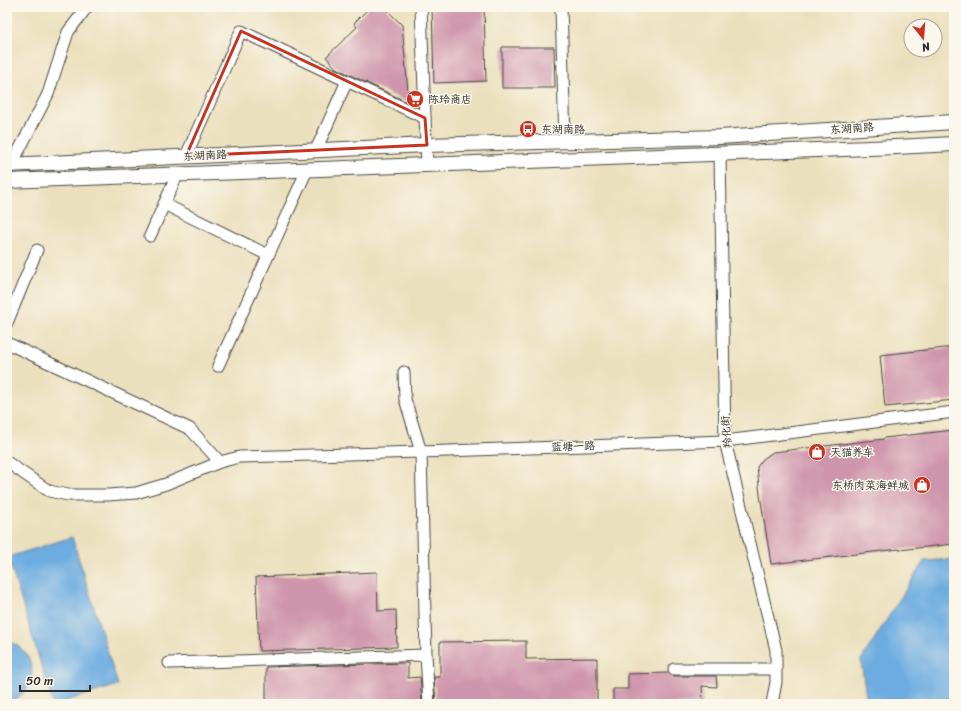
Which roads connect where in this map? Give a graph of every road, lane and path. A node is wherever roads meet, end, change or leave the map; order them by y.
1 (87, 7) edge
2 (420, 7) edge
3 (560, 7) edge
4 (347, 81) junction
5 (425, 118) junction
6 (954, 122) edge
7 (896, 126) junction
8 (565, 141) junction
9 (954, 144) edge
10 (427, 145) junction
11 (896, 147) junction
12 (316, 150) junction
13 (720, 154) junction
14 (186, 156) junction
15 (10, 164) edge
16 (427, 165) junction
17 (307, 170) junction
18 (177, 175) junction
19 (7, 181) edge
20 (164, 204) junction
21 (150, 236) dead end
22 (37, 250) dead end
23 (268, 255) junction
24 (7, 323) edge
25 (7, 343) edge
26 (218, 366) dead end
27 (404, 372) dead end
28 (954, 412) edge
29 (725, 440) junction
30 (421, 452) junction
31 (7, 462) edge
32 (220, 462) junction
33 (426, 655) junction
34 (169, 663) dead end
35 (674, 669) dead end
36 (776, 669) junction
37 (429, 704) edge
38 (772, 704) edge

1 - 15 street
2 - 5 street
3 - 8 street
4 - 5 street
4 - 12 street
4 - 14 street
5 - 10 street
6 - 7 main road, 东湖南路
7 - 8 main road, 东湖南路
7 - 11 main road
8 - 10 main road, 东湖南路
9 - 11 main road, 东湖南路
10 - 12 main road, 东湖南路
10 - 16 street
11 - 13 main road, 东湖南路
12 - 14 main road, 东湖南路
13 - 16 main road, 东湖南路
13 - 29 street, 羚化街
14 - 15 main road, 东湖南路
16 - 17 main road, 东湖南路
17 - 18 main road, 东湖南路
17 - 23 street
18 - 19 main road, 东湖南路
18 - 20 street
20 - 21 street
20 - 23 street
22 - 24 street
23 - 26 street
25 - 32 street
27 - 30 street
28 - 29 street, 蓝塘一路
29 - 30 street, 蓝塘一路
29 - 36 street, 羚化街
30 - 32 street, 蓝塘一路
30 - 33 street
31 - 32 street, 蓝塘一路
33 - 34 street
33 - 37 street
35 - 36 street
36 - 38 street, 羚化街

